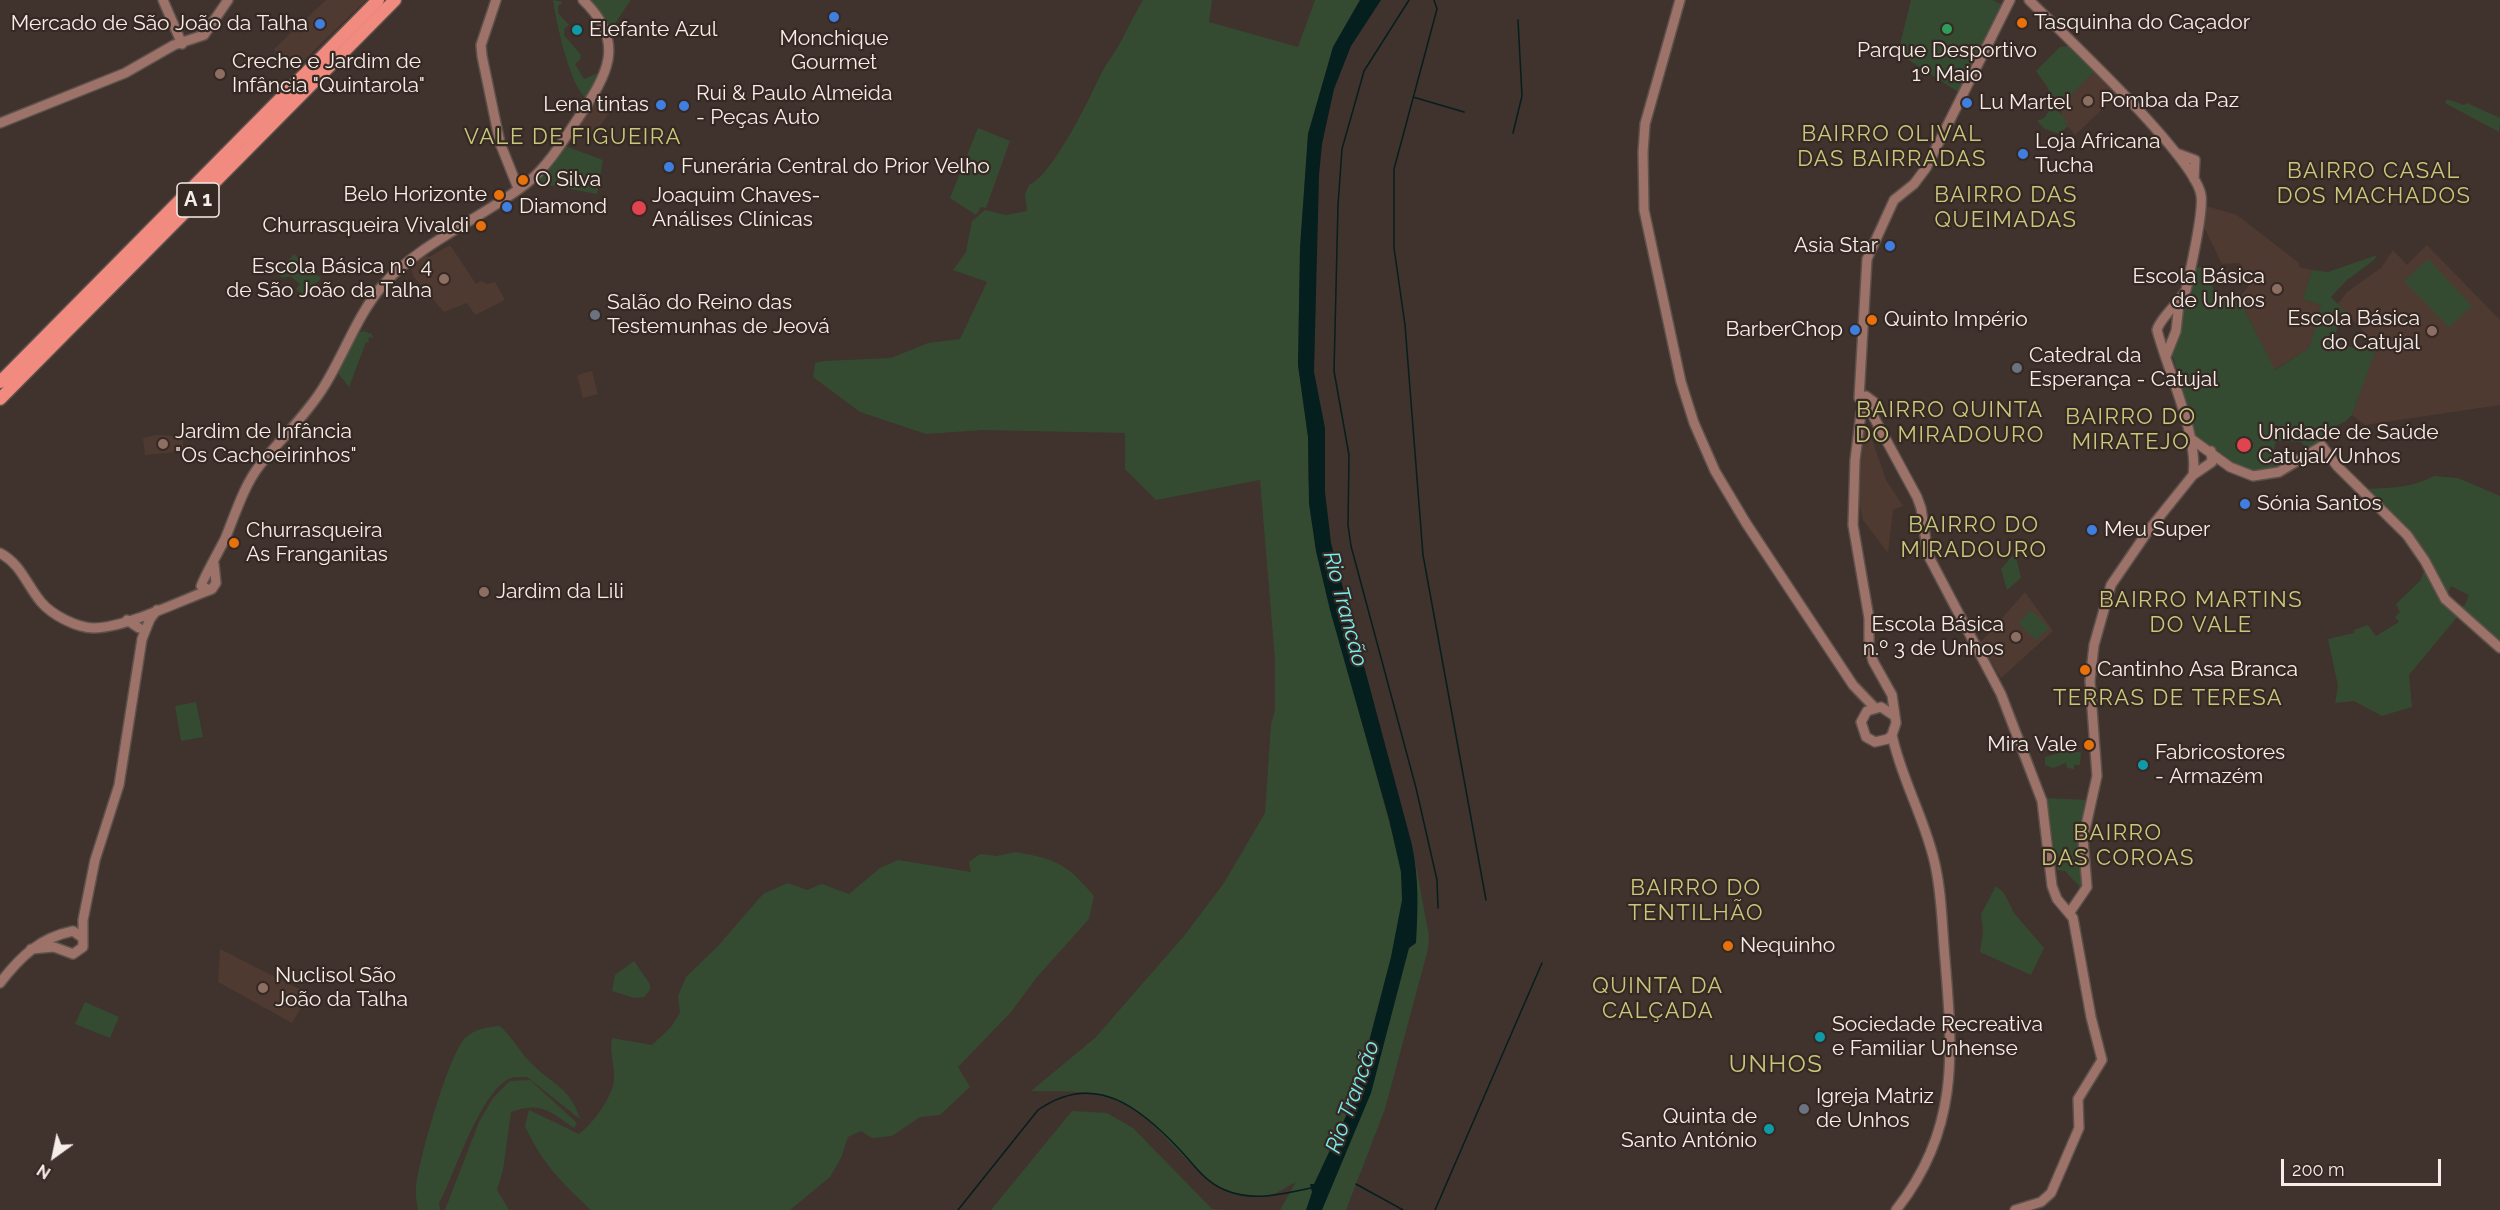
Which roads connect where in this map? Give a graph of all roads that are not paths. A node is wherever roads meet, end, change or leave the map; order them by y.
1 (163, 0) edge
2 (228, 0) edge
3 (378, 0) edge
4 (395, 0) edge
5 (496, 0) edge
6 (583, 0) edge
7 (1680, 0) edge
8 (2010, 0) edge
9 (2030, 0) edge
10 (182, 44) junction
11 (0, 123) edge
12 (522, 186) junction
13 (2179, 304) junction
14 (2162, 321) junction
15 (2175, 325) junction
16 (2158, 335) junction
17 (2172, 338) junction
18 (2166, 356) junction
19 (0, 382) edge
20 (1862, 397) junction
21 (0, 399) edge
22 (1866, 412) junction
23 (2190, 438) junction
24 (2208, 449) junction
25 (2194, 460) junction
26 (2207, 466) junction
27 (2230, 467) junction
28 (2193, 475) junction
29 (0, 553) edge
30 (214, 564) junction
31 (203, 580) junction
32 (216, 581) junction
33 (210, 590) junction
34 (195, 596) junction
35 (157, 610) junction
36 (140, 616) junction
37 (127, 620) junction
38 (142, 627) junction
39 (2500, 648) edge
40 (1853, 685) junction
41 (1888, 688) junction
42 (1878, 708) junction
43 (1893, 715) junction
44 (1863, 716) junction
45 (1892, 735) junction
46 (1881, 742) junction
47 (1900, 764) junction
48 (2070, 912) junction
49 (83, 920) junction
50 (70, 932) junction
51 (83, 938) junction
52 (31, 949) junction
53 (65, 951) junction
54 (0, 983) edge
55 (1896, 1210) edge
56 (2015, 1210) edge

1 - 10 street
2 - 10 street
3 - 19 highway, A 1
4 - 21 highway, A 1
5 - 12 street
6 - 12 street
7 - 40 street
8 - 20 street
9 - 13 street
10 - 11 street
12 - 30 street
13 - 14 street
13 - 15 street
14 - 15 street
14 - 16 street
15 - 17 street
16 - 17 street
16 - 18 street
17 - 18 street
18 - 23 street
20 - 22 street
20 - 22 street
22 - 41 street
22 - 48 street
23 - 24 street
23 - 25 street
24 - 25 street
24 - 26 street
24 - 27 street
25 - 26 street
25 - 28 street
26 - 27 street
26 - 28 street
27 - 39 street
28 - 48 street
29 - 37 street
30 - 31 street
30 - 32 street
31 - 32 street
31 - 33 street
31 - 34 street
32 - 33 street
33 - 34 street
34 - 35 street
35 - 36 street
35 - 38 street
36 - 37 street
36 - 38 street
37 - 38 street
38 - 49 street
40 - 42 street
40 - 44 street
41 - 42 street
41 - 43 street
42 - 43 street
42 - 44 street
43 - 45 street
44 - 46 street
45 - 46 street
45 - 47 street
46 - 47 street
47 - 55 street
48 - 56 street
49 - 50 street
49 - 51 street
50 - 51 street
50 - 52 street
50 - 53 street
51 - 53 street
52 - 53 street
52 - 54 street

